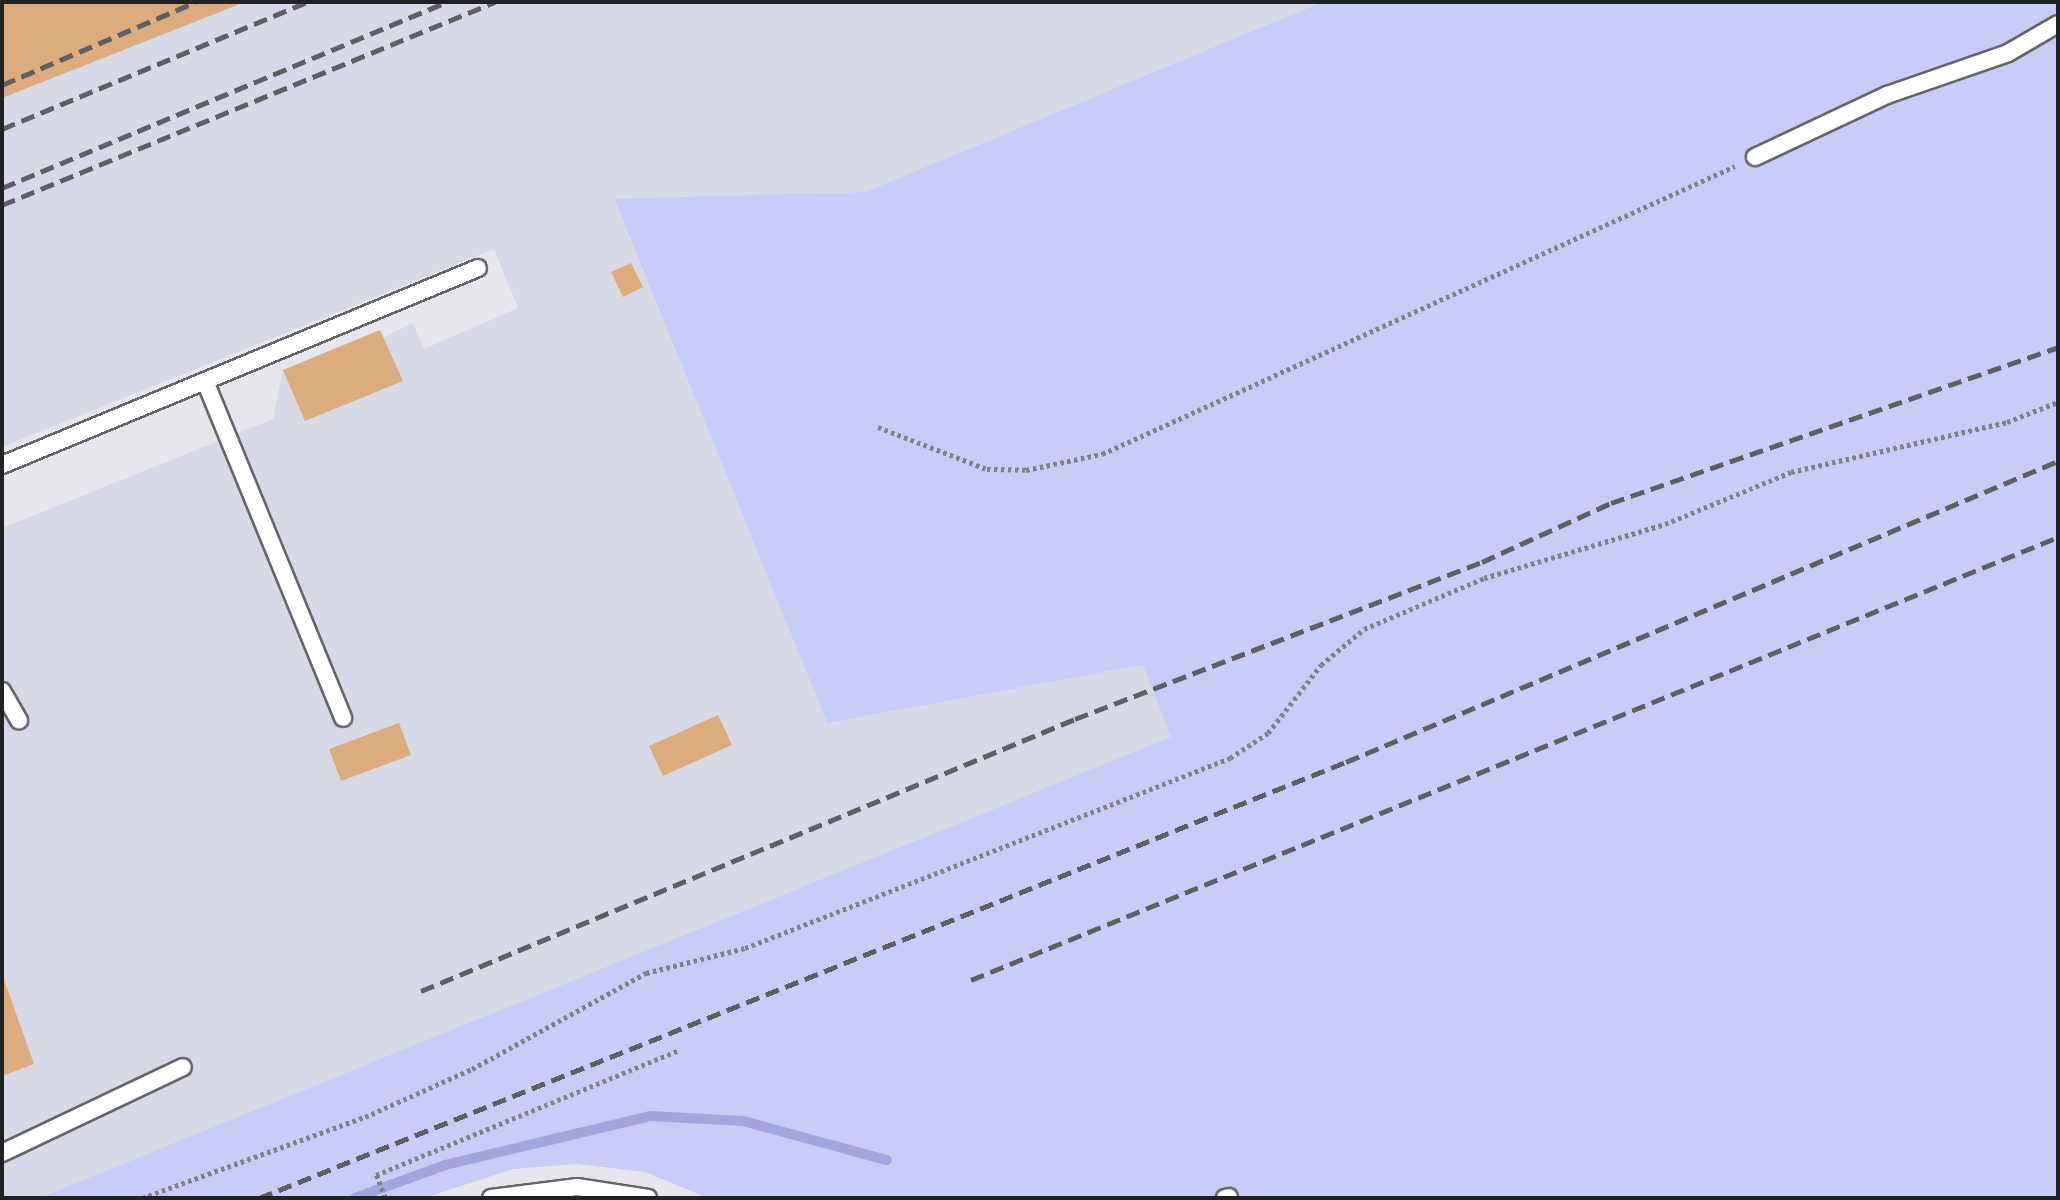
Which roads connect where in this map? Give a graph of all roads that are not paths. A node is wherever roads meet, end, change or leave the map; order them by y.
1 (2058, 24) edge
2 (1755, 157) road end
3 (478, 268) dead end
4 (205, 381) junction
5 (2, 465) edge
6 (2, 691) edge
7 (344, 718) dead end
8 (19, 721) dead end
9 (183, 1067) dead end
10 (2, 1153) edge
11 (491, 1198) edge
12 (648, 1198) edge

1 - 2 lane
3 - 4 lane
4 - 5 lane
4 - 7 lane
6 - 8 lane
9 - 10 lane
11 - 12 lane

